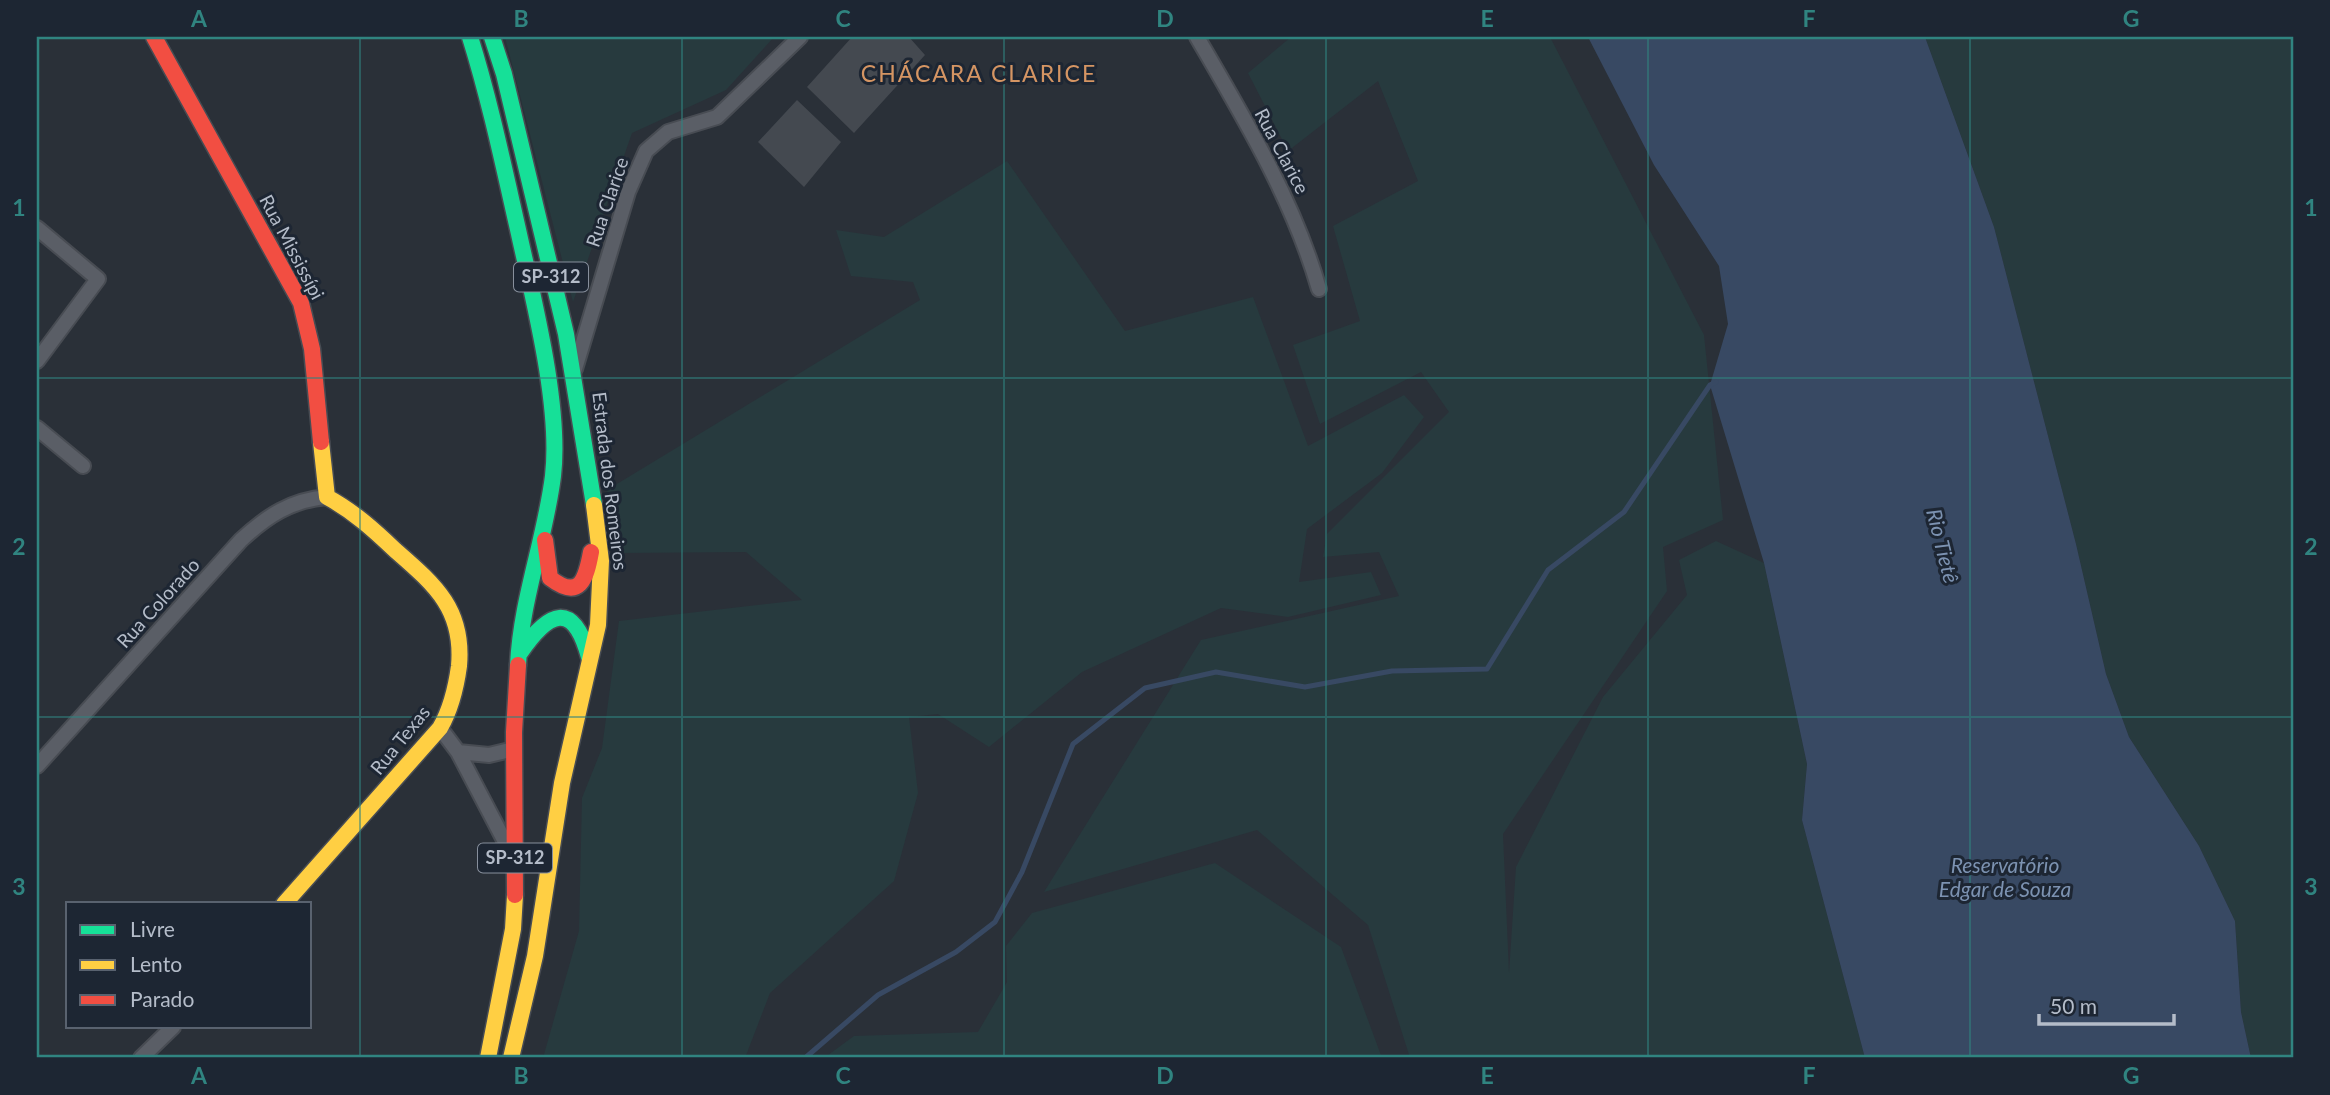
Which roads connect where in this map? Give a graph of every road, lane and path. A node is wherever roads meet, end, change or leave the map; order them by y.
1 (154, 37) edge
2 (470, 37) edge
3 (492, 37) edge
4 (800, 37) edge
5 (1197, 37) edge
6 (37, 228) edge
7 (1319, 289) dead end
8 (37, 361) edge
9 (574, 374) junction
10 (37, 428) edge
11 (83, 466) dead end
12 (327, 497) junction
13 (596, 521) junction
14 (543, 527) junction
15 (518, 656) junction
16 (591, 667) junction
17 (440, 727) junction
18 (514, 750) junction
19 (458, 752) junction
20 (37, 766) edge
21 (516, 861) junction
22 (286, 902) edge
23 (172, 1028) edge
24 (141, 1058) edge
25 (488, 1058) edge
26 (511, 1058) edge

1 - 12 main road, Rua Mississípi
2 - 14 main road, SP-312
3 - 9 main road, Estrada dos Romeiros / SP-312
4 - 9 street, Rua Clarice
5 - 7 street, Rua Clarice
6 - 8 street
9 - 13 main road, Estrada dos Romeiros / SP-312
10 - 11 street
12 - 17 main road, Rua Texas
12 - 20 street, Rua Colorado
13 - 14 main road
13 - 16 main road, Estrada dos Romeiros / SP-312
14 - 15 main road, SP-312
15 - 16 main road
15 - 18 main road, SP-312
16 - 26 main road, Estrada dos Romeiros / SP-312
17 - 19 street
17 - 22 main road, Rua Texas
18 - 19 street
18 - 21 main road, SP-312
19 - 21 street
21 - 25 main road, SP-312
23 - 24 street

